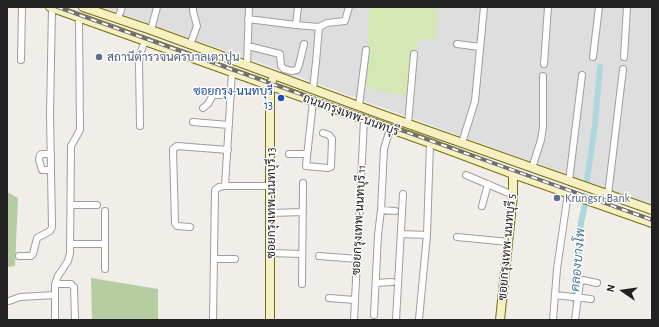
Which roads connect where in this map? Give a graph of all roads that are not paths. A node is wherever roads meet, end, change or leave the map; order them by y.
1 (22, 7) edge
2 (51, 7) edge
3 (82, 7) edge
4 (122, 7) edge
5 (158, 7) edge
6 (193, 7) edge
7 (249, 7) edge
8 (298, 7) edge
9 (349, 7) edge
10 (484, 7) edge
11 (548, 7) edge
12 (599, 7) edge
13 (627, 7) edge
14 (79, 18) junction
15 (118, 18) junction
16 (248, 19) junction
17 (296, 25) junction
18 (319, 27) junction
19 (151, 30) junction
20 (145, 41) junction
21 (304, 44) dead end
22 (457, 44) dead end
23 (190, 45) junction
24 (248, 46) junction
25 (480, 47) junction
26 (366, 50) dead end
27 (414, 54) dead end
28 (593, 57) dead end
29 (624, 57) dead end
30 (21, 60) dead end
31 (544, 64) dead end
32 (247, 66) junction
33 (623, 70) dead end
34 (232, 72) junction
35 (273, 75) junction
36 (582, 75) dead end
37 (543, 76) dead end
38 (270, 86) junction
39 (313, 89) junction
40 (231, 95) junction
41 (313, 101) junction
42 (359, 106) junction
43 (203, 108) dead end
44 (364, 120) junction
45 (193, 122) dead end
46 (408, 124) junction
47 (229, 125) junction
48 (140, 126) dead end
49 (390, 129) junction
50 (323, 133) dead end
51 (430, 143) junction
52 (462, 143) junction
53 (228, 150) junction
54 (51, 154) junction
55 (289, 154) dead end
56 (307, 154) junction
57 (532, 168) junction
58 (51, 170) junction
59 (513, 174) junction
60 (466, 175) dead end
61 (569, 181) junction
62 (303, 182) dead end
63 (488, 184) junction
64 (225, 186) junction
65 (271, 186) junction
66 (566, 192) junction
67 (403, 194) dead end
68 (513, 195) junction
69 (608, 195) junction
70 (71, 205) junction
71 (97, 205) dead end
72 (482, 206) dead end
73 (380, 210) junction
74 (652, 210) edge
75 (105, 211) dead end
76 (395, 211) dead end
77 (302, 212) junction
78 (271, 213) junction
79 (652, 223) edge
80 (190, 228) dead end
81 (401, 234) junction
82 (427, 235) junction
83 (457, 237) dead end
84 (508, 242) junction
85 (71, 244) junction
86 (105, 244) junction
87 (271, 253) junction
88 (302, 254) junction
89 (19, 256) dead end
90 (319, 256) dead end
91 (214, 259) junction
92 (358, 259) junction
93 (235, 260) dead end
94 (105, 269) dead end
95 (376, 282) junction
96 (392, 282) dead end
97 (597, 282) dead end
98 (55, 284) junction
99 (302, 284) dead end
100 (55, 295) junction
101 (555, 295) junction
102 (576, 297) junction
103 (329, 298) dead end
104 (591, 298) dead end
105 (355, 300) junction
106 (9, 301) dead end
107 (374, 315) dead end
108 (419, 319) dead end
109 (55, 320) edge
110 (75, 320) edge
111 (213, 320) edge
112 (270, 320) edge
113 (354, 320) edge
114 (396, 320) edge
115 (500, 320) edge
116 (553, 320) edge
117 (575, 320) edge

1 - 30 street
2 - 14 main road, ถนนกรุงเทพ-นนทบุรี
2 - 54 street
3 - 14 main road
3 - 15 main road, ถนนกรุงเทพ-นนทบุรี
4 - 15 street
5 - 19 street
6 - 23 street
7 - 16 street
8 - 17 street
9 - 18 street
10 - 25 street
11 - 31 street
12 - 28 street
13 - 29 street
14 - 20 main road, ถนนกรุงเทพ-นนทบุรี
14 - 70 street
15 - 19 main road, ถนนกรุงเทพ-นนทบุรี
16 - 17 street
16 - 24 street
17 - 18 street
18 - 39 street
19 - 23 main road, ถนนกรุงเทพ-นนทบุรี
20 - 34 main road, ถนนกรุงเทพ-นนทบุรี
20 - 48 street
21 - 24 street
22 - 25 street
23 - 32 main road, ถนนกรุงเทพ-นนทบุรี
24 - 32 street
25 - 52 street
26 - 42 street
27 - 46 street
32 - 35 main road, ถนนกรุงเทพ-นนทบุรี
33 - 69 street
34 - 38 main road, ถนนกรุงเทพ-นนทบุรี
34 - 40 street
35 - 38 main road, ซอยกรุงเทพ-นนทบุรี 13
35 - 39 main road, ถนนกรุงเทพ-นนทบุรี
36 - 61 street
37 - 57 street
38 - 41 main road, ถนนกรุงเทพ-นนทบุรี
38 - 65 main road, ซอยกรุงเทพ-นนทบุรี 13
39 - 42 main road, ถนนกรุงเทพ-นนทบุรี
40 - 43 street
40 - 47 street
41 - 44 main road, ถนนกรุงเทพ-นนทบุรี
41 - 56 street
42 - 46 main road, ถนนกรุงเทพ-นนทบุรี
44 - 49 main road, ถนนกรุงเทพ-นนทบุรี
44 - 92 street, ซอยกรุงเทพ-นนทบุรี 11
45 - 47 street
46 - 52 main road, ถนนกรุงเทพ-นนทบุรี
47 - 53 street
49 - 51 main road, ถนนกรุงเทพ-นนทบุรี
49 - 73 street
50 - 56 street
51 - 59 main road, ถนนกรุงเทพ-นนทบุรี
51 - 82 street
52 - 57 main road, ถนนกรุงเทพ-นนทบุรี
53 - 64 street
53 - 80 street
54 - 58 street
54 - 58 street
55 - 56 street
57 - 61 main road, ถนนกรุงเทพ-นนทบุรี
58 - 89 street
59 - 66 main road, ถนนกรุงเทพ-นนทบุรี
59 - 68 main road, ซอยกรุงเทพ-นนทบุรี 5
60 - 63 street
61 - 66 main road
61 - 69 main road, ถนนกรุงเทพ-นนทบุรี
62 - 77 street
63 - 68 street
63 - 72 street
64 - 65 street
64 - 91 street
65 - 78 main road, ซอยกรุงเทพ-นนทบุรี 13
66 - 79 main road, ถนนกรุงเทพ-นนทบุรี
66 - 101 street
67 - 81 street
68 - 84 main road, ซอยกรุงเทพ-นนทบุรี 5
69 - 74 main road, ถนนกรุงเทพ-นนทบุรี
70 - 71 street
70 - 85 street
73 - 76 street
73 - 95 street
75 - 86 street
77 - 78 street
77 - 88 street
78 - 87 main road, ซอยกรุงเทพ-นนทบุรี 13
81 - 82 street
81 - 114 street
82 - 108 street
83 - 84 street
84 - 115 main road, ซอยกรุงเทพ-นนทบุรี 5
85 - 86 street
85 - 98 street
86 - 94 street
87 - 88 street
87 - 112 main road, ซอยกรุงเทพ-นนทบุรี 13
88 - 99 street
90 - 92 street
91 - 93 street
91 - 111 street
92 - 105 street, ซอยกรุงเทพ-นนทบุรี 11
95 - 96 street
95 - 107 street
97 - 102 street
98 - 100 street
98 - 110 street
100 - 106 street
100 - 109 street
101 - 102 street
101 - 116 street
102 - 104 street
102 - 117 street
103 - 105 street
105 - 113 street, ซอยกรุงเทพ-นนทบุรี 11

